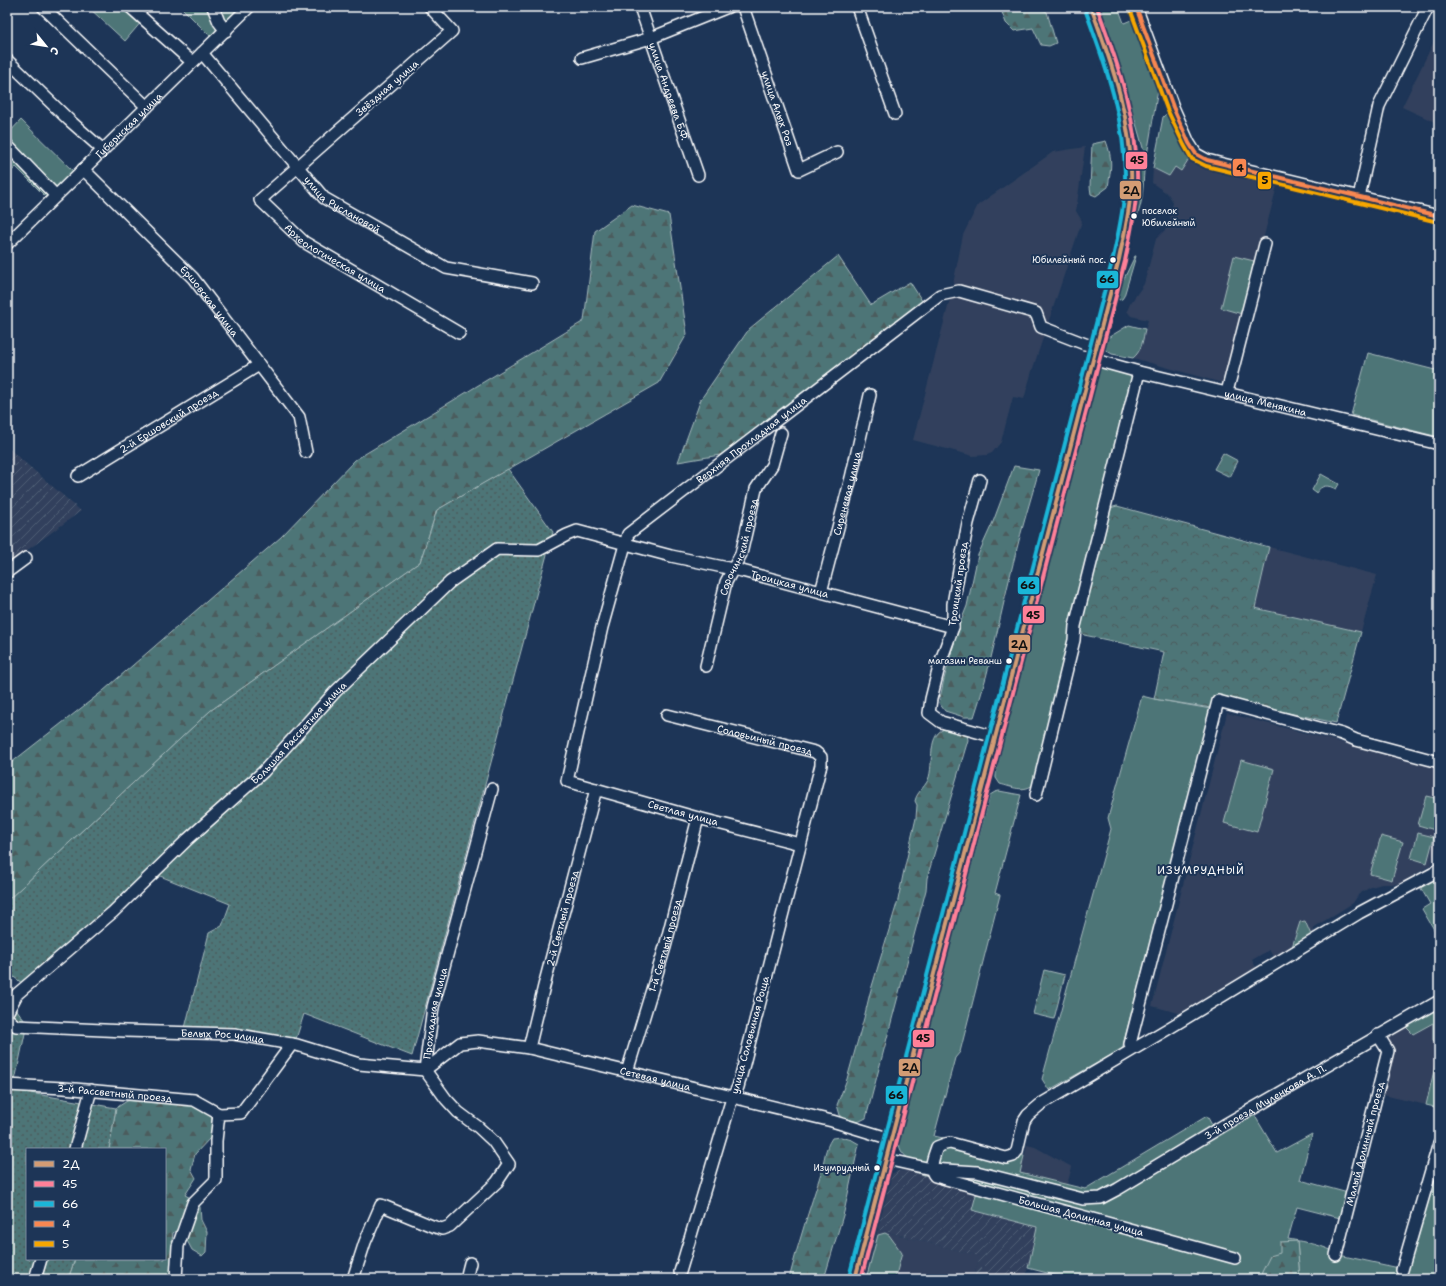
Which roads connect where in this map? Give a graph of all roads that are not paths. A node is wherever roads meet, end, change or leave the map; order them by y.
1 (43, 7) edge
2 (130, 7) edge
3 (213, 7) edge
4 (250, 7) edge
5 (430, 7) edge
6 (640, 7) edge
7 (728, 7) edge
8 (744, 7) edge
9 (857, 7) edge
10 (1091, 7) edge
11 (1136, 7) edge
12 (1428, 7) edge
13 (226, 31) junction
14 (651, 38) junction
15 (202, 53) junction
16 (582, 58) dead end
17 (7, 60) edge
18 (192, 62) junction
19 (147, 107) junction
20 (895, 114) dead end
21 (7, 145) edge
22 (103, 150) junction
23 (837, 152) dead end
24 (298, 166) junction
25 (83, 169) junction
26 (698, 175) dead end
27 (56, 196) junction
28 (1359, 197) junction
29 (1439, 216) edge
30 (7, 244) edge
31 (1265, 244) dead end
32 (532, 282) dead end
33 (459, 333) dead end
34 (1094, 352) junction
35 (259, 365) junction
36 (1139, 372) junction
37 (1227, 392) junction
38 (870, 395) dead end
39 (781, 433) dead end
40 (1439, 444) edge
41 (306, 452) dead end
42 (78, 476) dead end
43 (980, 480) dead end
44 (625, 544) junction
45 (26, 558) dead end
46 (733, 569) junction
47 (7, 572) edge
48 (822, 592) junction
49 (953, 627) junction
50 (706, 666) dead end
51 (667, 715) dead end
52 (995, 737) junction
53 (1439, 762) edge
54 (567, 781) joint
55 (492, 789) dead end
56 (596, 789) junction
57 (1036, 795) dead end
58 (698, 818) junction
59 (800, 844) junction
60 (1439, 868) edge
61 (1439, 1001) edge
62 (7, 1013) edge
63 (7, 1018) edge
64 (1378, 1035) junction
65 (292, 1044) junction
66 (529, 1048) junction
67 (1133, 1048) junction
68 (426, 1070) junction
69 (627, 1072) junction
70 (7, 1085) edge
71 (91, 1090) junction
72 (732, 1098) junction
73 (219, 1114) junction
74 (891, 1138) junction
75 (1439, 1143) edge
76 (75, 1148) edge
77 (886, 1159) junction
78 (931, 1169) junction
79 (1091, 1200) joint
80 (1336, 1255) dead end
81 (1235, 1258) dead end
82 (41, 1260) edge
83 (470, 1263) dead end
84 (1402, 1270) dead end
85 (680, 1272) dead end
86 (35, 1279) edge
87 (176, 1279) edge
88 (353, 1279) edge
89 (466, 1279) edge
90 (855, 1279) edge

1 - 19 street
2 - 18 street
3 - 13 street
4 - 13 street, Губернская улица
5 - 24 street, Звёздная улица
6 - 14 street, улица Андреева Б.Ф.
7 - 14 street
8 - 23 street, улица Алых Роз
9 - 20 street
10 - 34 main road
11 - 28 street
12 - 28 street
13 - 15 street, Губернская улица
14 - 16 street
14 - 26 street, улица Андреева Б.Ф.
15 - 18 street, Губернская улица
15 - 24 street, улица Руслановой
17 - 22 street
18 - 19 street, Губернская улица
19 - 22 street, Губернская улица
21 - 27 street
22 - 25 street, Губернская улица
24 - 32 street, улица Руслановой
24 - 33 street, Археологическая улица
25 - 27 street, Губернская улица
25 - 35 street, Ершовская улица
27 - 30 street, Губернская улица
28 - 29 street
31 - 37 street
34 - 36 street, улица Менякина
34 - 44 street, Верхняя Прохладная улица
34 - 52 main road
35 - 41 street, Ершовская улица
35 - 42 street, 2-й Ершовский проезд
36 - 37 street, улица Менякина
36 - 57 street
37 - 40 street, улица Менякина
38 - 48 street, Сиреневая улица
39 - 46 street, Сорочинский проезд
43 - 49 street, Троицкий проезд
44 - 46 street, Троицкая улица
44 - 54 street, Верхняя Прохладная улица
44 - 62 street, Большая Рассветная улица
45 - 47 street
46 - 48 street, Троицкая улица
46 - 50 street, Сорочинский проезд
48 - 49 street, Троицкая улица
49 - 52 street, Троицкий проезд
51 - 59 street, Соловьиный проезд
52 - 74 main road
53 - 67 street
54 - 56 street, Светлая улица
55 - 68 street, Прохладная улица
56 - 58 street, Светлая улица
56 - 66 street, 2-й Светлый проезд
58 - 59 street, Светлая улица
58 - 69 street, 1-й Светлый проезд
59 - 72 street, улица Соловьиная Роща
60 - 67 street
61 - 64 street, 3-й проезд Муленкова А. П.
63 - 65 street, Белых Рос улица
64 - 79 street, 3-й проезд Муленкова А. П.
64 - 80 street, Малый Долинный проезд
65 - 68 street, Белых Рос улица
65 - 73 street
66 - 68 street, Сетевая улица
66 - 69 street, Сетевая улица
67 - 78 street
68 - 88 street, Прохладная улица
69 - 72 street, Сетевая улица
70 - 71 street, 3-й Рассветный проезд
71 - 73 street, 3-й Рассветный проезд
71 - 76 street
72 - 74 street, Сетевая улица
72 - 85 street, улица Соловьиная Роща
73 - 87 street
74 - 77 main road
75 - 84 street
77 - 78 street, Большая Долинная улица
77 - 90 main road
78 - 79 street, Большая Долинная улица
78 - 81 street, Большая Долинная улица
82 - 86 street
83 - 89 street

